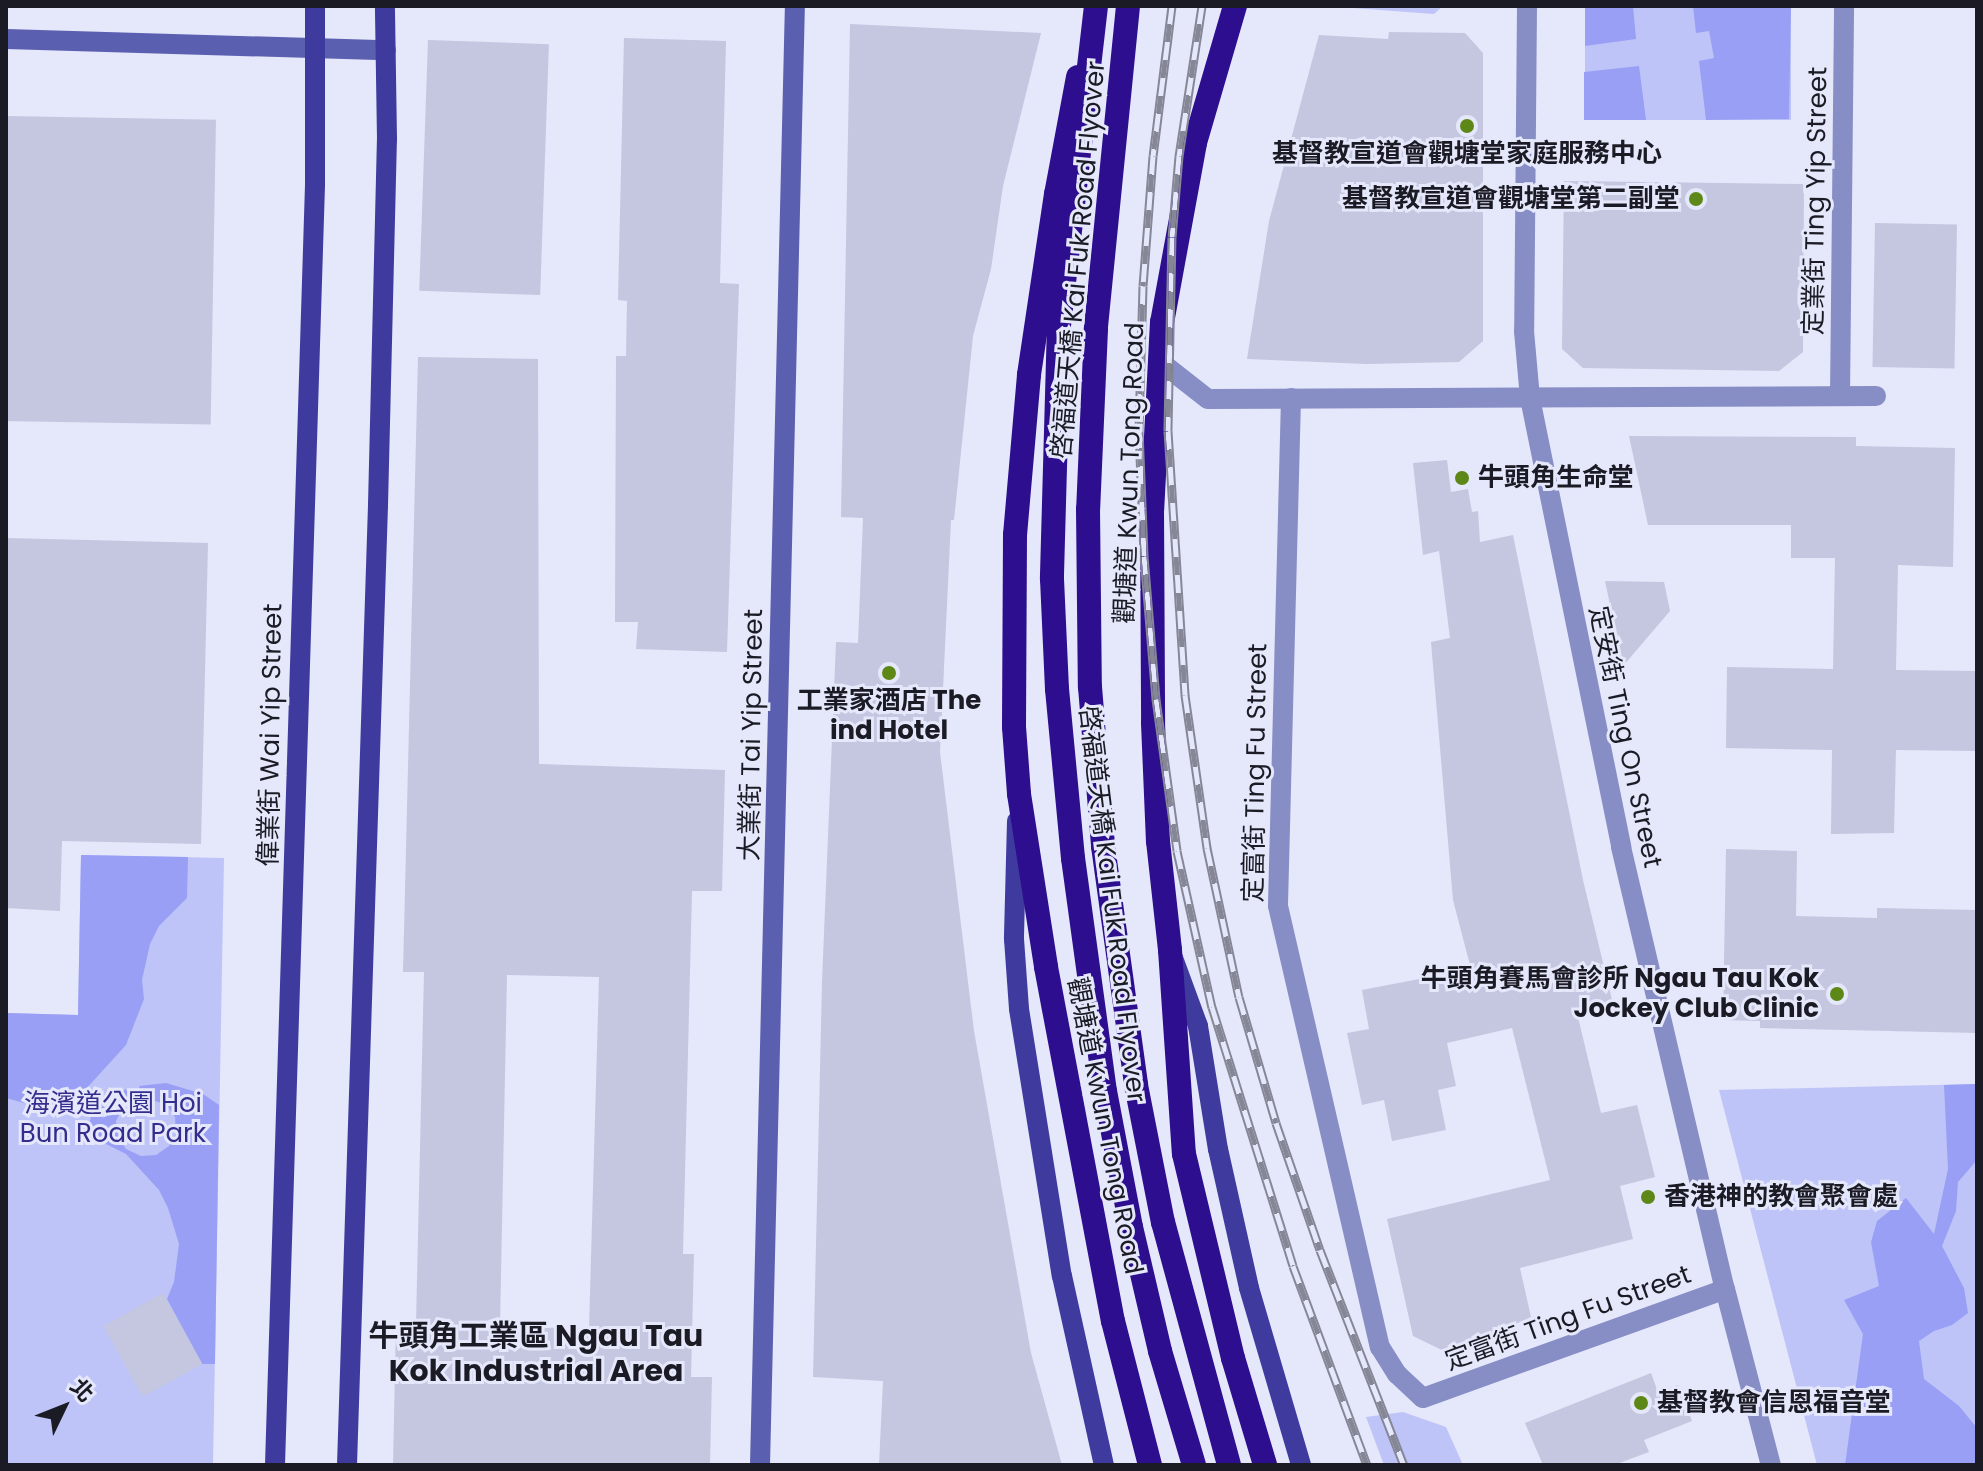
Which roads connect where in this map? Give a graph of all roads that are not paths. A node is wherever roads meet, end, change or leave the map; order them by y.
1 (315, 6) edge
2 (385, 6) edge
3 (795, 6) edge
4 (1096, 6) edge
5 (1128, 6) edge
6 (1235, 6) edge
7 (1527, 6) edge
8 (1844, 6) edge
9 (6, 39) edge
10 (314, 49) junction
11 (386, 50) junction
12 (1158, 360) junction
13 (1840, 396) junction
14 (1876, 396) dead end
15 (1291, 398) junction
16 (1530, 398) junction
17 (1019, 794) junction
18 (1170, 950) junction
19 (1725, 1289) junction
20 (275, 1465) edge
21 (347, 1465) edge
22 (760, 1465) edge
23 (1104, 1465) edge
24 (1150, 1465) edge
25 (1194, 1465) edge
26 (1229, 1465) edge
27 (1265, 1465) edge
28 (1301, 1465) edge
29 (1771, 1465) edge

1 - 10 main road, 偉業街 Wai Yip Street
2 - 11 main road
3 - 22 street, 大業街 Tai Yip Street
4 - 17 highway, 觀塘道 Kwun Tong Road
4 - 25 highway, 啓福道天橋 Kai Fuk Road Flyover, bridge
5 - 26 highway, 啓福道天橋 Kai Fuk Road Flyover
6 - 12 highway, 觀塘道 Kwun Tong Road
7 - 16 street, 定安街 Ting On Street
8 - 13 street, 定業街 Ting Yip Street
9 - 10 street
10 - 11 street
10 - 20 main road, 偉業街 Wai Yip Street
11 - 21 main road
12 - 15 street
12 - 18 highway, 觀塘道 Kwun Tong Road
13 - 14 street
13 - 16 street
15 - 16 street
15 - 19 street, 定富街 Ting Fu Street
16 - 19 street, 定安街 Ting On Street
17 - 23 main road, 觀塘道 Kwun Tong Road
17 - 24 highway, 觀塘道 Kwun Tong Road
18 - 27 highway, 觀塘道 Kwun Tong Road
18 - 28 main road, 觀塘道 Kwun Tong Road
19 - 29 street, 定安街 Ting On Street

